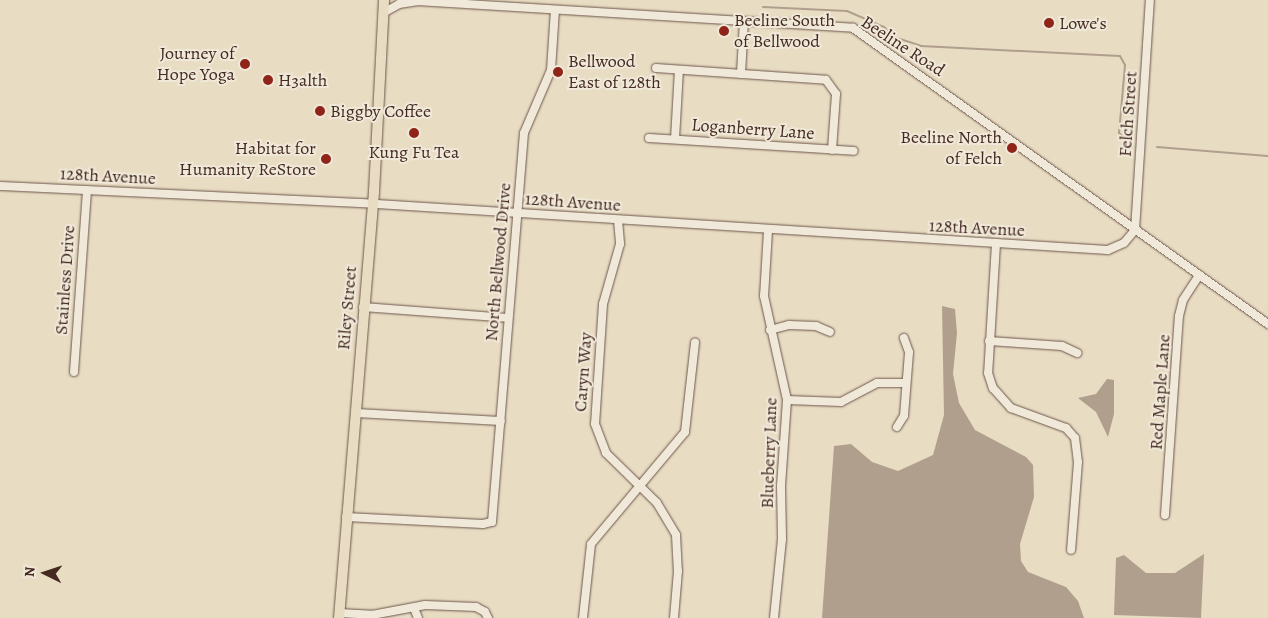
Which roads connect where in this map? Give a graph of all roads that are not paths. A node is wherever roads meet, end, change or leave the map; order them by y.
1 (384, 0) edge
2 (416, 0) edge
3 (1150, 0) edge
4 (554, 10) junction
5 (383, 14) junction
6 (744, 21) junction
7 (656, 68) dead end
8 (679, 70) junction
9 (741, 74) junction
10 (649, 138) dead end
11 (674, 139) junction
12 (832, 150) junction
13 (854, 151) dead end
14 (0, 186) edge
15 (86, 190) junction
16 (373, 204) junction
17 (517, 213) junction
18 (618, 220) junction
19 (1135, 230) junction
20 (768, 231) junction
21 (996, 244) junction
22 (1199, 275) junction
23 (363, 307) junction
24 (508, 318) junction
25 (1268, 324) edge
26 (770, 330) junction
27 (830, 332) dead end
28 (904, 338) dead end
29 (989, 341) junction
30 (696, 343) dead end
31 (1077, 353) dead end
32 (74, 372) dead end
33 (906, 383) junction
34 (787, 400) junction
35 (356, 413) junction
36 (501, 421) junction
37 (897, 427) dead end
38 (640, 486) junction
39 (1166, 516) dead end
40 (346, 517) junction
41 (1071, 550) dead end
42 (414, 608) junction
43 (486, 615) edge
44 (339, 616) edge
45 (418, 618) edge
46 (583, 618) edge
47 (674, 618) edge
48 (774, 618) edge

1 - 5 main road, Riley Street
2 - 4 street, Beeline Road
2 - 5 street, Beeline Road
3 - 19 street, Felch Street
4 - 6 street, Beeline Road
4 - 17 street, North Bellwood Drive
5 - 16 main road, Riley Street
6 - 9 street
6 - 19 street, Beeline Road
7 - 8 street
8 - 9 street
8 - 11 street
9 - 12 street
10 - 11 street, Loganberry Lane
11 - 12 street, Loganberry Lane
12 - 13 street, Loganberry Lane
14 - 15 street, 128th Avenue
15 - 16 street, 128th Avenue
15 - 32 street, Stainless Drive
16 - 17 street, 128th Avenue
16 - 23 main road, Riley Street
17 - 18 street, 128th Avenue
17 - 24 street, North Bellwood Drive
18 - 20 street, 128th Avenue
18 - 38 street, Caryn Way
19 - 21 street, 128th Avenue
19 - 22 street, Beeline Road
20 - 21 street, 128th Avenue
20 - 26 street, Blueberry Lane
21 - 29 street
22 - 25 street, Beeline Road
22 - 39 street, Red Maple Lane
23 - 24 street
23 - 35 main road, Riley Street
24 - 36 street, North Bellwood Drive
26 - 27 street
26 - 34 street, Blueberry Lane
28 - 33 street
29 - 31 street
29 - 41 street
30 - 38 street
33 - 34 street
33 - 37 street
34 - 48 street, Blueberry Lane
35 - 36 street
35 - 40 main road, Riley Street
36 - 40 street, North Bellwood Drive
38 - 46 street
38 - 47 street, Caryn Way
40 - 44 main road, Riley Street
42 - 43 street
42 - 44 street
42 - 45 street

